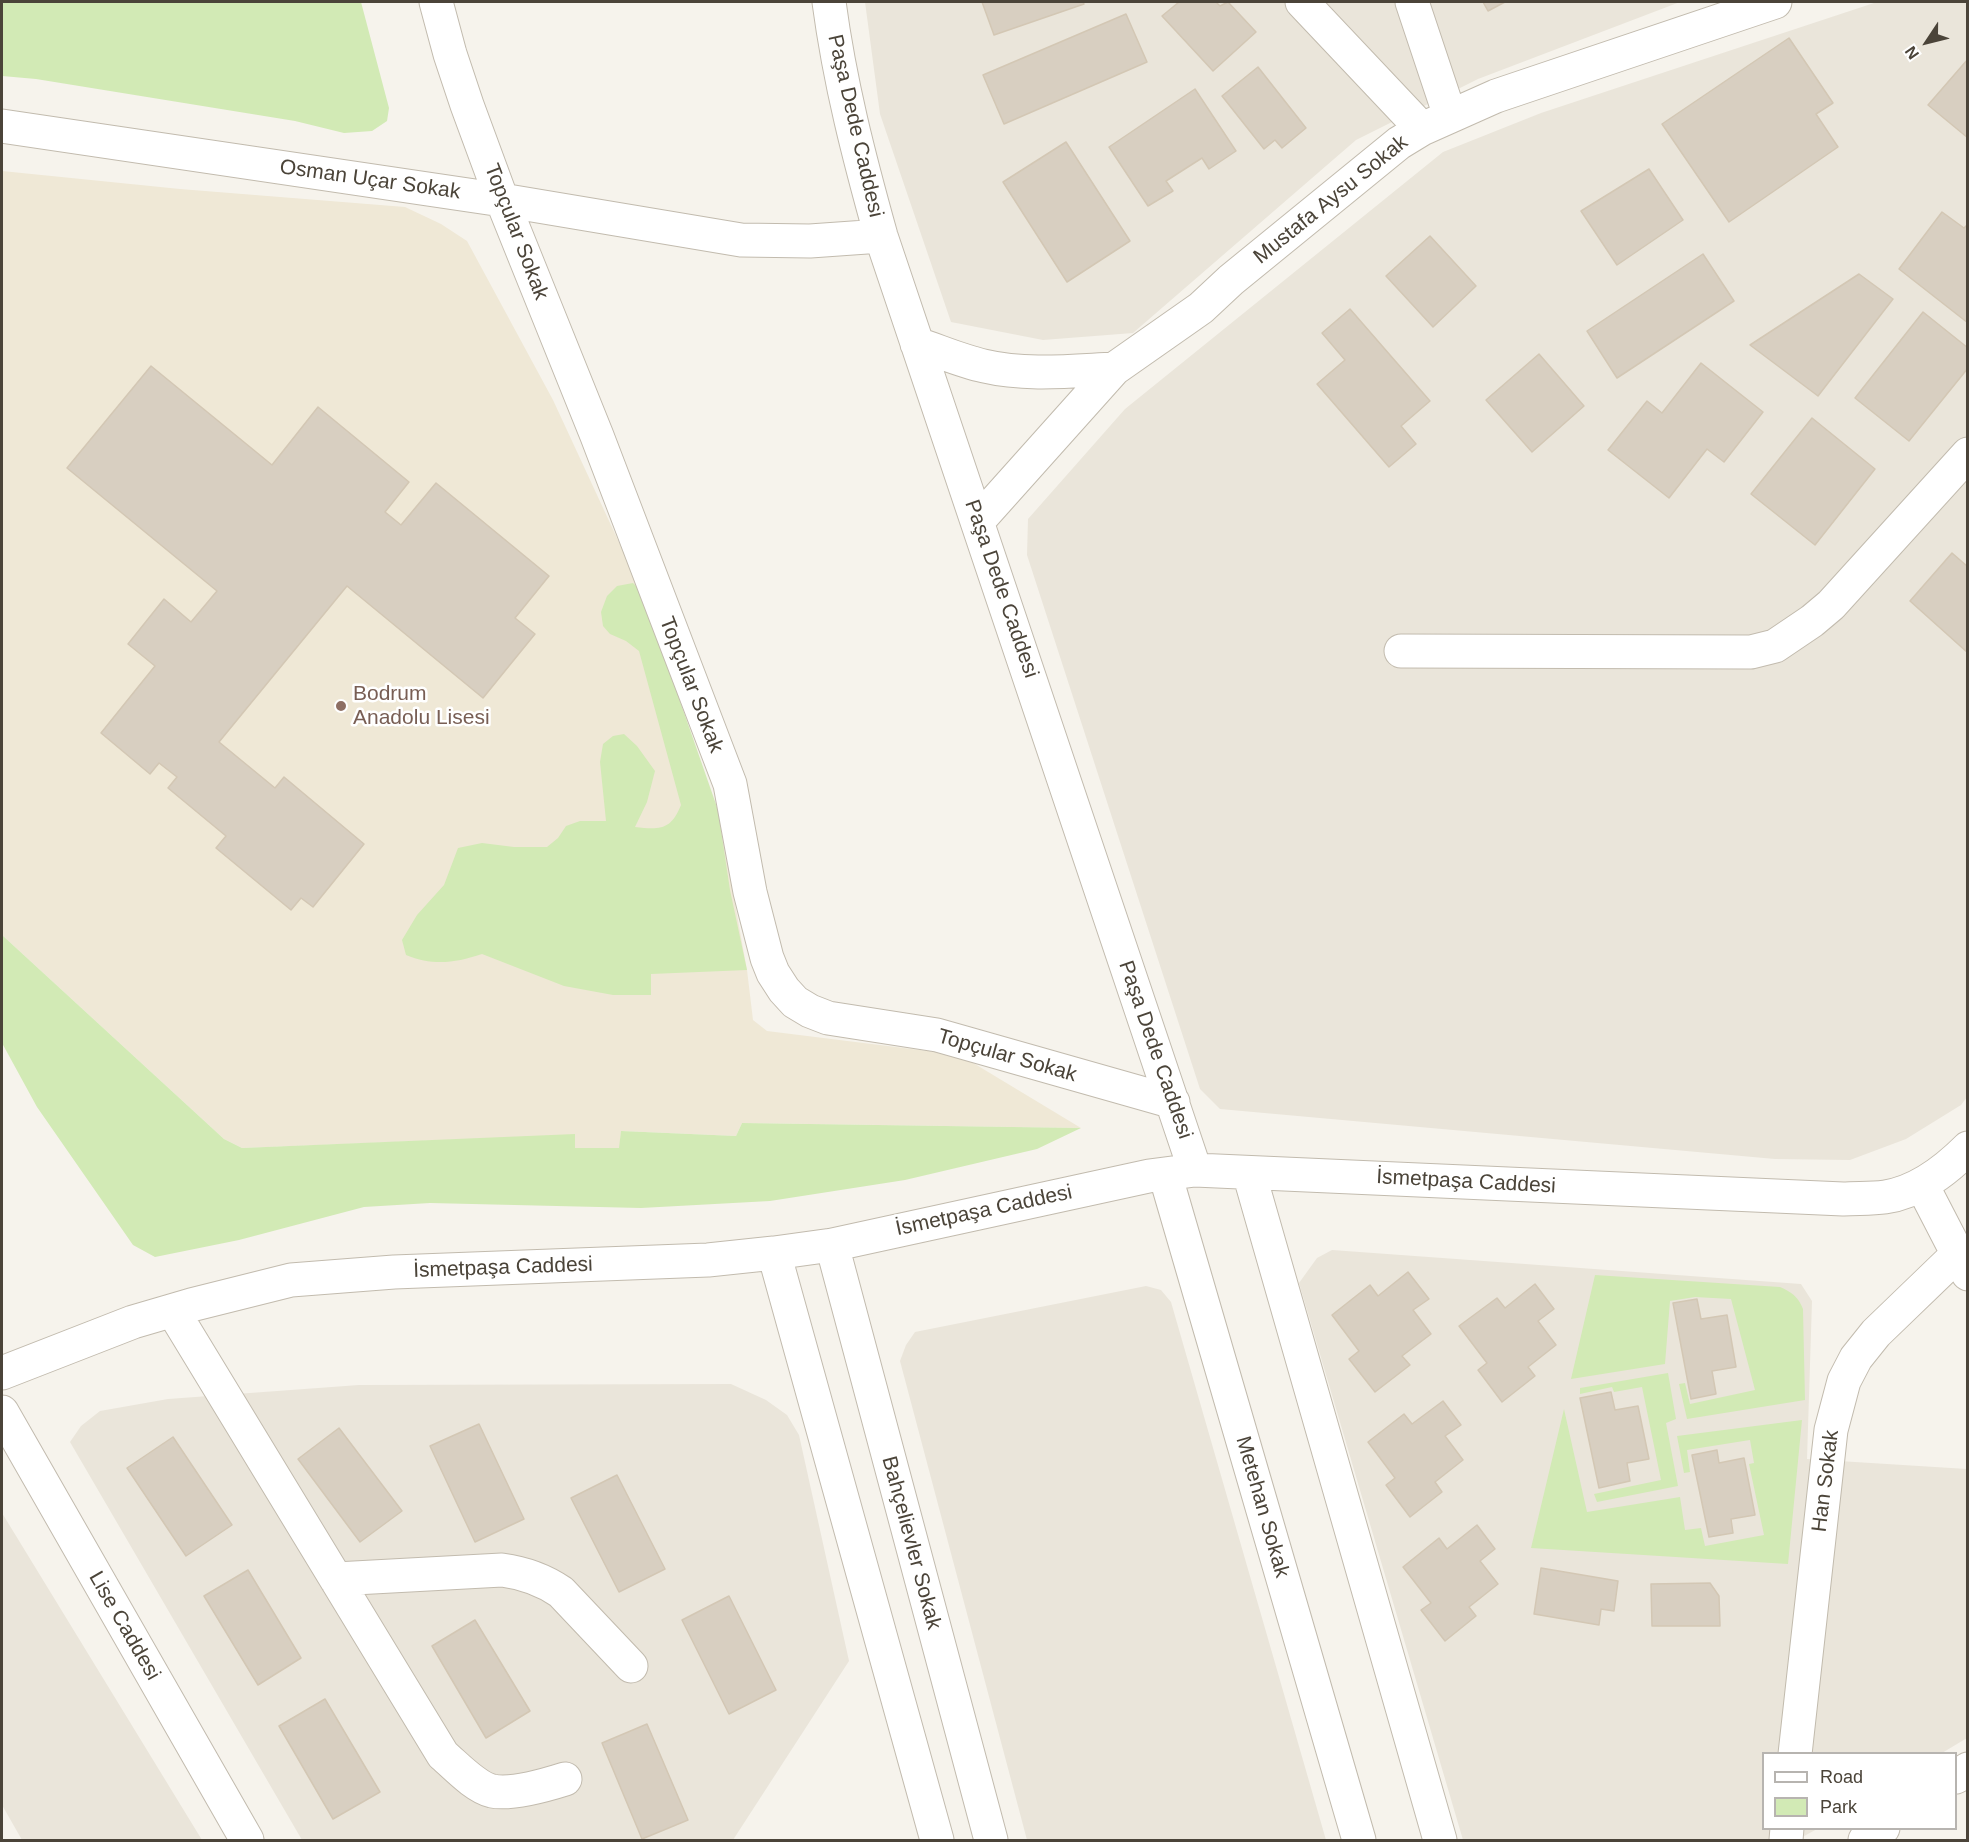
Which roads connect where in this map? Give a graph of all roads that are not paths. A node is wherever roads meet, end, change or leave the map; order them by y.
1 (436, 2) edge
2 (829, 2) edge
3 (1302, 2) edge
4 (1412, 2) edge
5 (1775, 2) edge
6 (1436, 122) junction
7 (2, 126) edge
8 (502, 200) junction
9 (881, 236) junction
10 (917, 344) junction
11 (1114, 369) junction
12 (1968, 454) edge
13 (978, 521) junction
14 (1401, 651) dead end
15 (1173, 1102) junction
16 (1968, 1148) edge
17 (1180, 1172) junction
18 (1249, 1173) junction
19 (1922, 1185) junction
20 (832, 1245) junction
21 (774, 1253) junction
22 (1963, 1264) edge
23 (173, 1311) junction
24 (2, 1373) edge
25 (2, 1412) edge
26 (336, 1579) junction
27 (631, 1666) dead end
28 (1795, 1752) edge
29 (565, 1779) dead end
30 (1879, 1830) edge
31 (247, 1840) edge
32 (937, 1840) edge
33 (991, 1840) edge
34 (1359, 1840) edge
35 (1440, 1840) edge
36 (1865, 1840) edge

1 - 8 street, Topçular Sokak
2 - 9 street, Paşa Dede Caddesi
3 - 6 street
4 - 6 street
5 - 6 street, Mustafa Aysu Sokak
6 - 11 street, Mustafa Aysu Sokak
7 - 8 street, Osman Uçar Sokak
8 - 9 street, Osman Uçar Sokak
8 - 15 street, Topçular Sokak
9 - 10 street, Paşa Dede Caddesi
10 - 11 street
10 - 13 street, Paşa Dede Caddesi
11 - 13 street, Mustafa Aysu Sokak
12 - 14 street
13 - 15 street, Paşa Dede Caddesi
15 - 17 street, Paşa Dede Caddesi
16 - 19 street, İsmetpaşa Caddesi
17 - 18 street, İsmetpaşa Caddesi
17 - 20 street, İsmetpaşa Caddesi
17 - 34 street, Metehan Sokak
18 - 19 street, İsmetpaşa Caddesi
18 - 35 street
19 - 22 street
20 - 21 street, İsmetpaşa Caddesi
20 - 33 street, Bahçelievler Sokak
21 - 23 street, İsmetpaşa Caddesi
21 - 32 street
22 - 28 street, Han Sokak
23 - 24 street, İsmetpaşa Caddesi
23 - 26 street
25 - 31 street, Lise Caddesi
26 - 27 street
26 - 29 street
30 - 36 street

